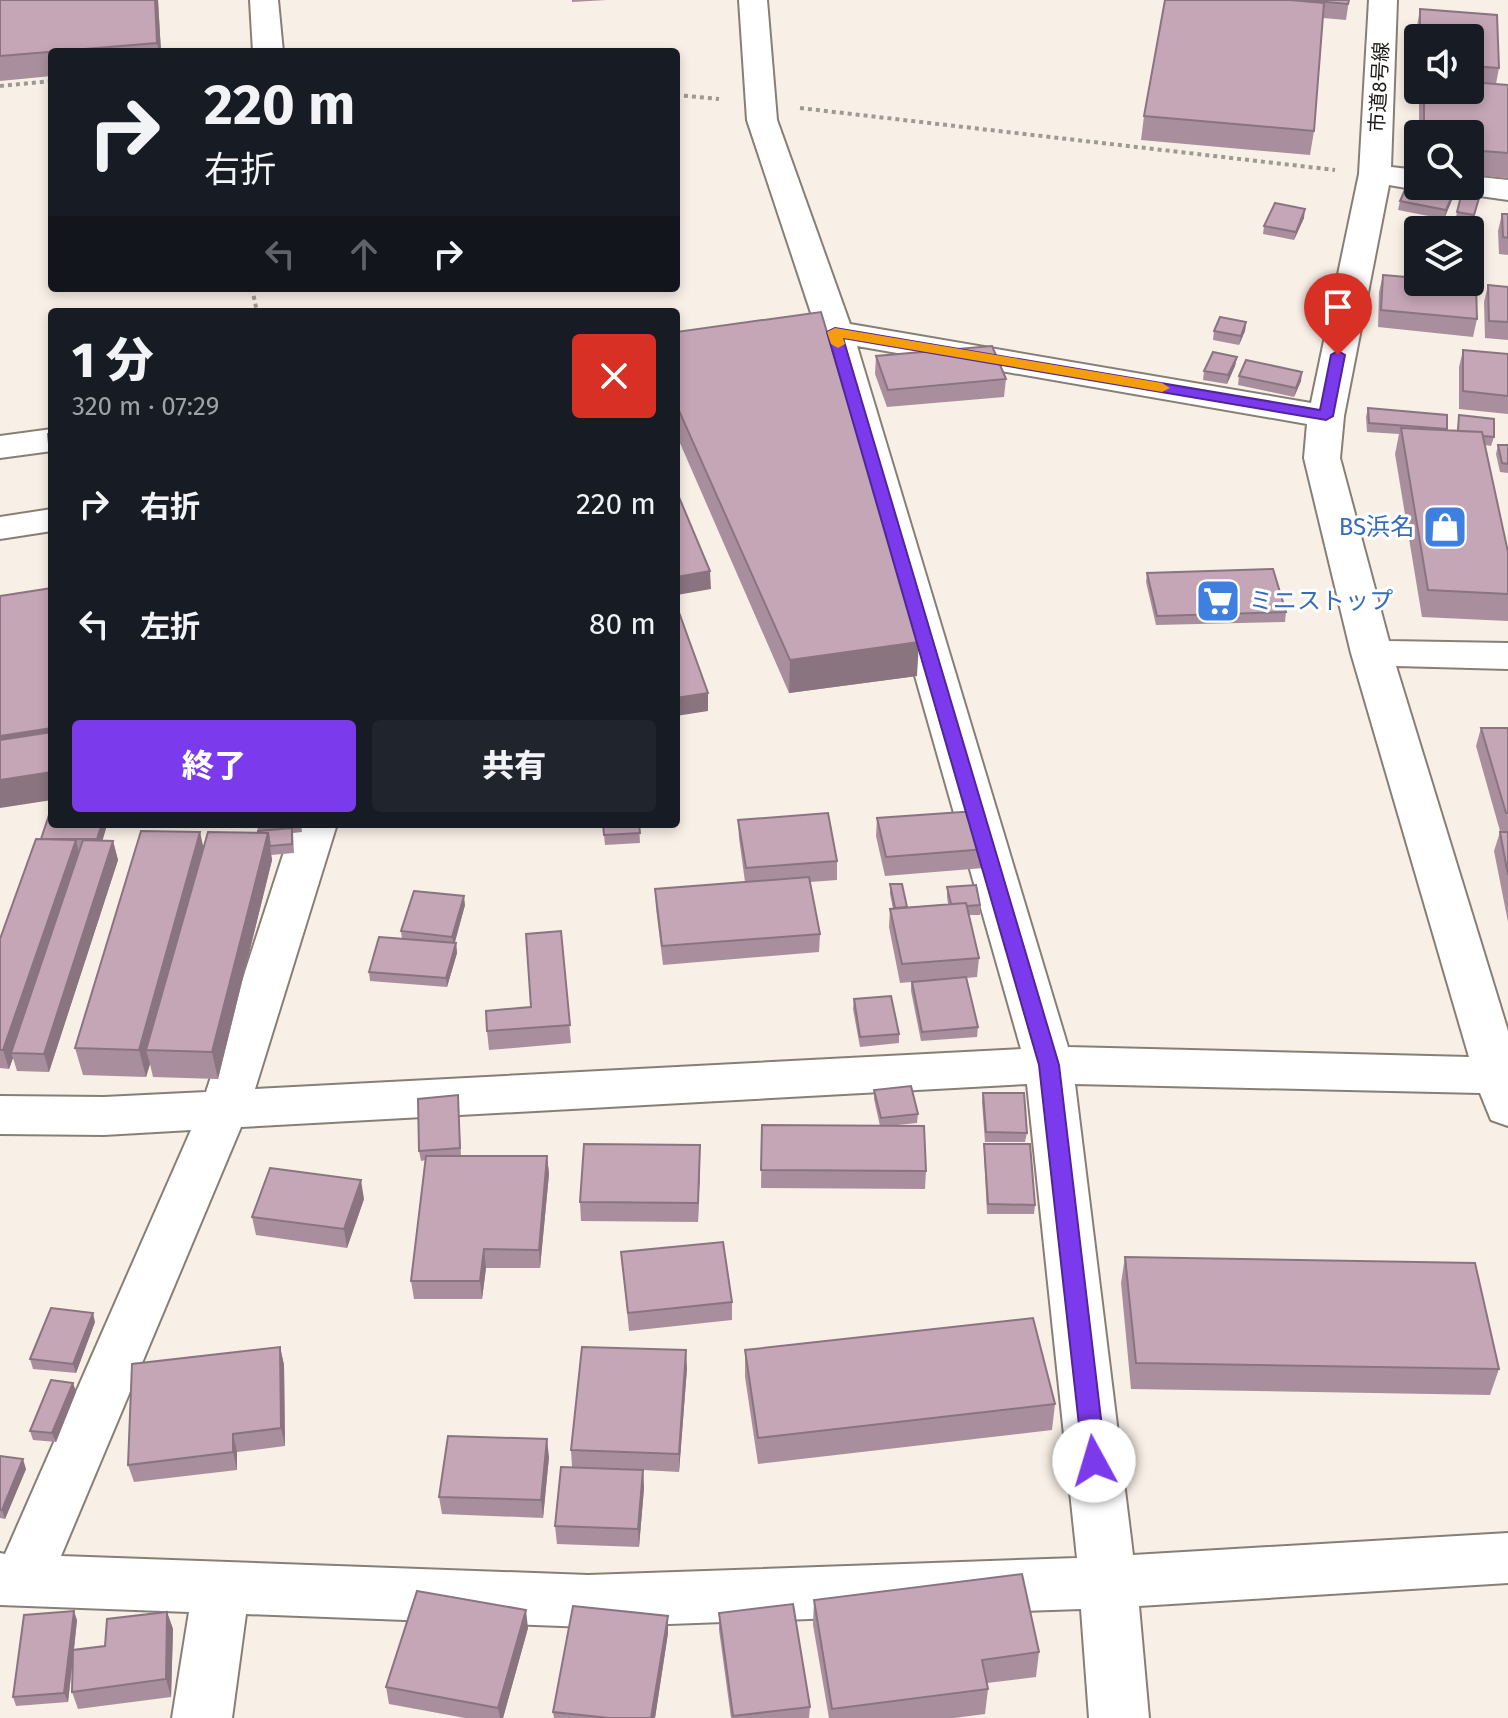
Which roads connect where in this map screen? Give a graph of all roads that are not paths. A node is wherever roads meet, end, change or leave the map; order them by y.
1 (264, 0) edge
2 (753, 0) edge
3 (1383, 0) edge
4 (268, 48) edge
5 (1375, 174) junction
6 (1404, 178) edge
7 (1484, 187) edge
8 (1508, 190) edge
9 (835, 332) junction
10 (770, 341) edge
11 (1326, 416) junction
12 (48, 441) edge
13 (0, 447) edge
14 (48, 521) edge
15 (0, 528) edge
16 (1371, 653) junction
17 (1508, 656) edge
18 (314, 828) edge
19 (1049, 1065) junction
20 (1505, 1086) edge
21 (225, 1108) junction
22 (0, 1115) edge
23 (1508, 1558) edge
24 (12, 1578) edge
25 (1108, 1582) junction
26 (221, 1588) junction
27 (202, 1718) edge
28 (1119, 1718) edge

1 - 4 street
2 - 9 street
3 - 5 street, 市道8号線
5 - 6 street
5 - 11 street, 市道8号線
7 - 8 street
9 - 10 street
9 - 11 street
9 - 19 street
11 - 16 street, 市道8号線
12 - 13 street
14 - 15 street
16 - 17 street
16 - 20 street, 市道8号線
18 - 21 street
19 - 20 street
19 - 21 street
19 - 25 street
21 - 22 street
21 - 24 street
23 - 25 street
24 - 26 street
25 - 26 street
25 - 28 street
26 - 27 street

